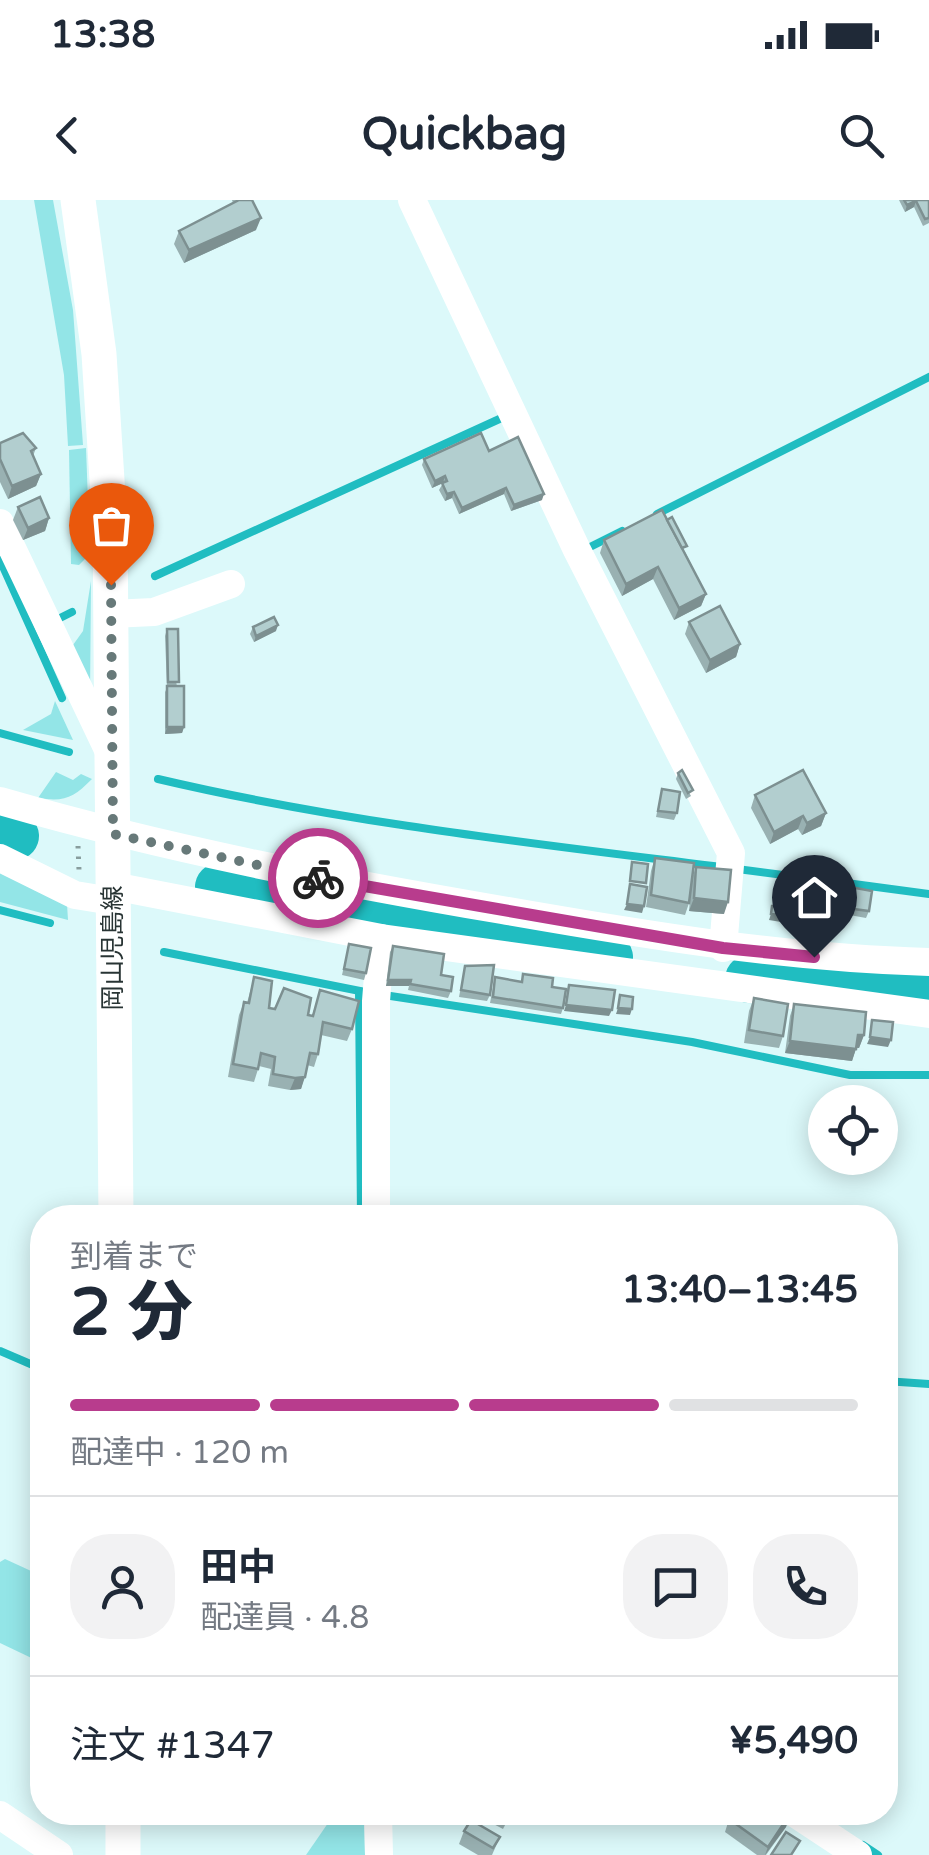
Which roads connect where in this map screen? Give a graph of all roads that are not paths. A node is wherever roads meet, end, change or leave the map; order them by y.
1 (78, 200) edge
2 (412, 200) edge
3 (0, 522) edge
4 (231, 584) dead end
5 (111, 614) junction
6 (112, 758) junction
7 (0, 801) edge
8 (113, 834) junction
9 (0, 858) edge
10 (102, 890) junction
11 (381, 938) junction
12 (723, 948) junction
13 (929, 962) edge
14 (929, 1014) edge
15 (115, 1205) edge
16 (376, 1205) edge
17 (0, 1815) edge
18 (123, 1825) edge
19 (378, 1825) edge
20 (813, 1825) edge
21 (59, 1855) edge
22 (123, 1855) edge
23 (379, 1855) edge
24 (858, 1855) edge

1 - 5 main road, 岡山児島線
2 - 12 street
3 - 6 street
4 - 5 street
5 - 6 main road, 岡山児島線
6 - 8 main road, 岡山児島線
7 - 8 street
8 - 10 main road, 岡山児島線
8 - 12 street
9 - 10 street
10 - 11 street
10 - 15 main road, 岡山児島線
11 - 14 street
11 - 16 street
12 - 13 street
17 - 21 street
18 - 22 main road
19 - 23 street
20 - 24 street

